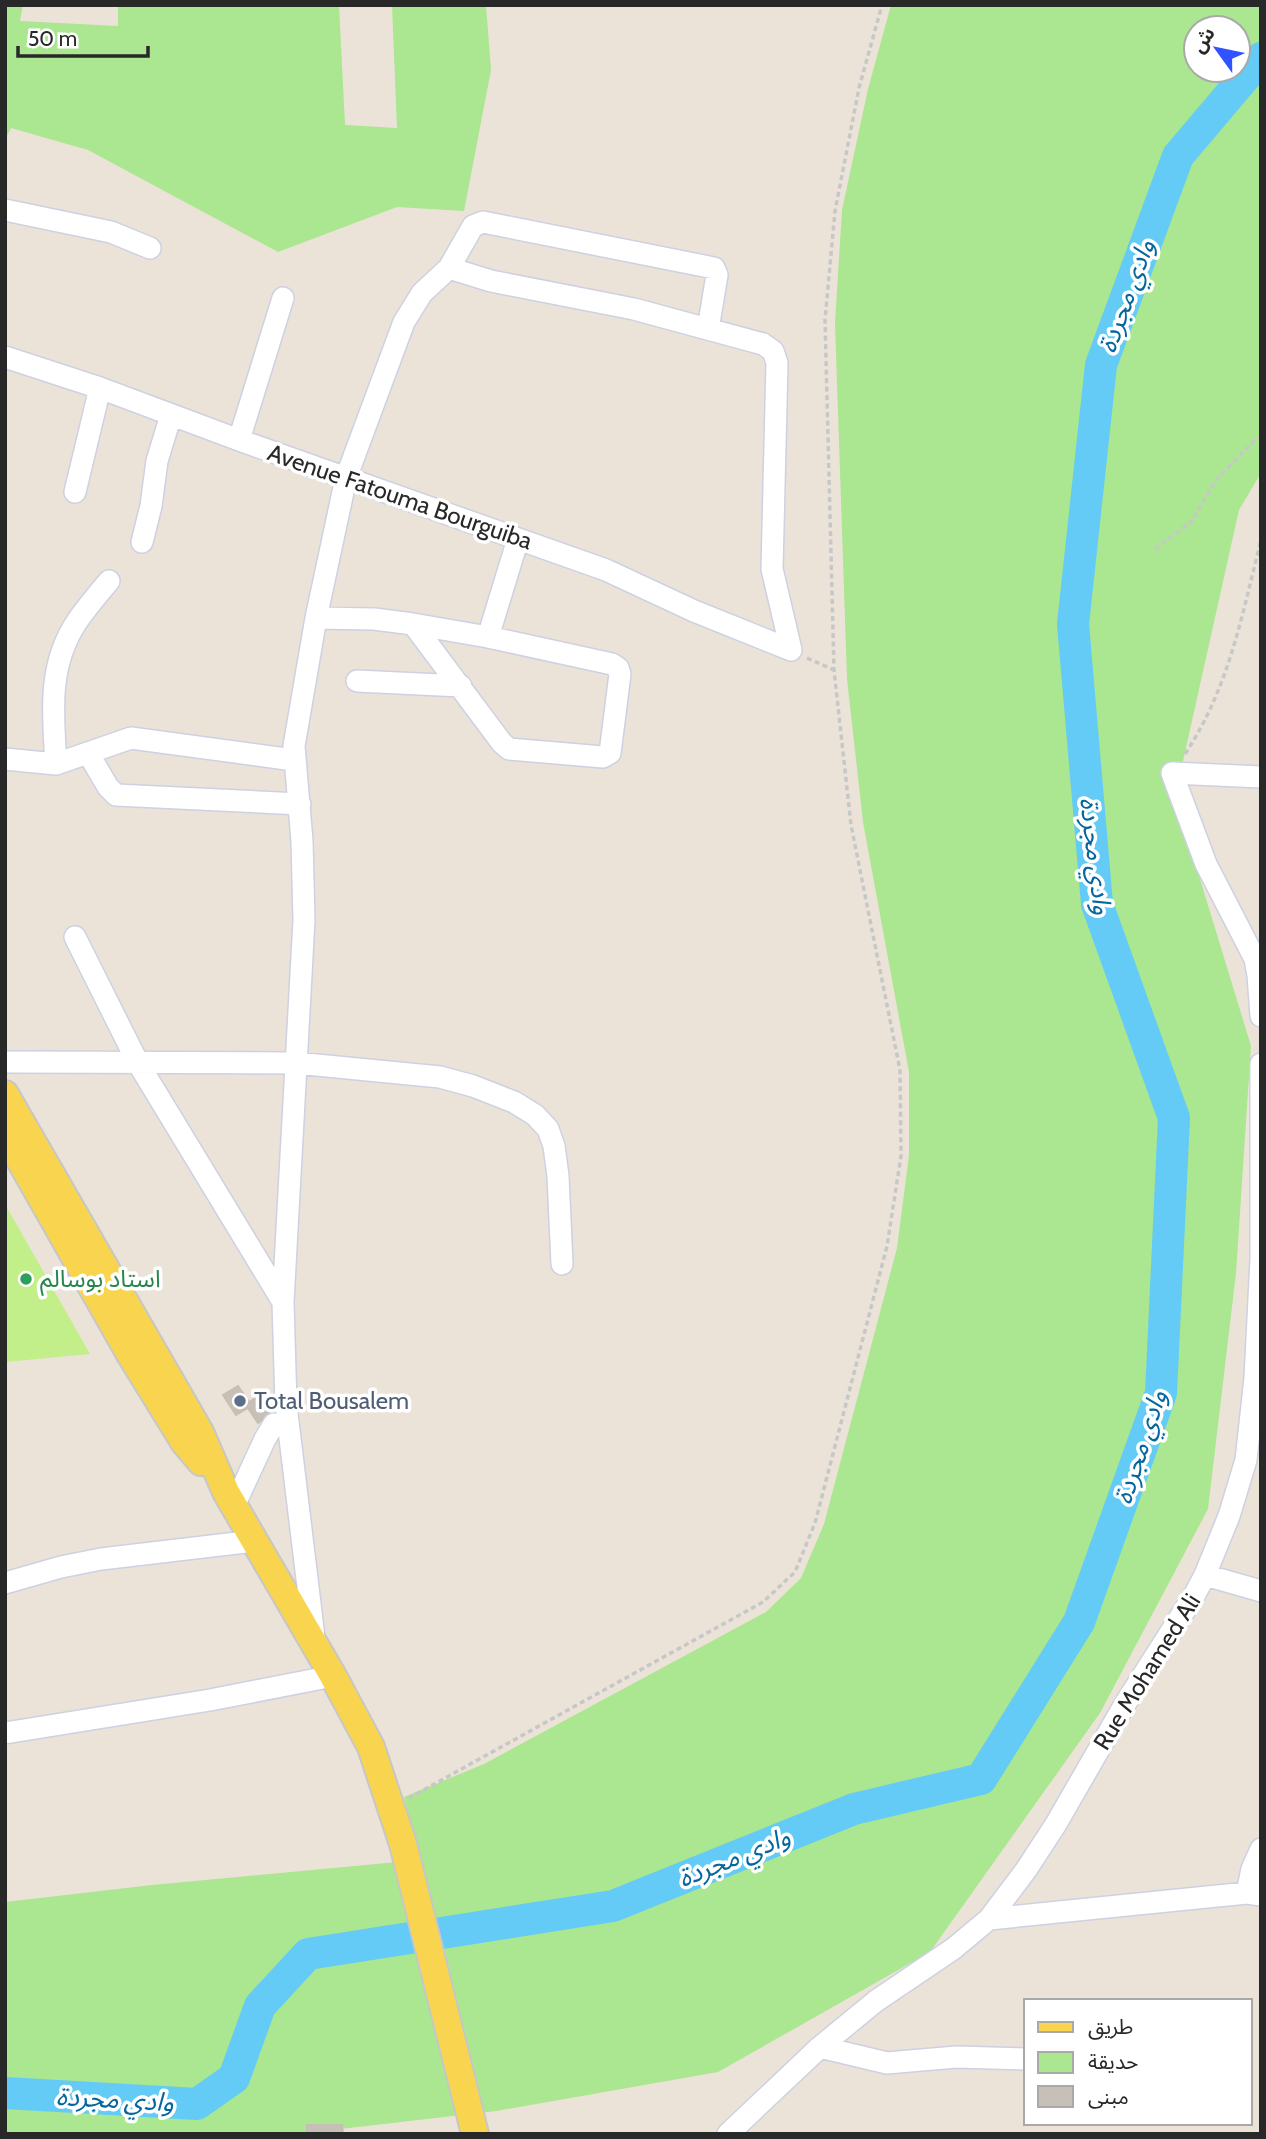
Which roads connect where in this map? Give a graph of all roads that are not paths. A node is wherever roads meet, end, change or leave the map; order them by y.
1 (5, 210) edge
2 (150, 248) dead end
3 (449, 268) junction
4 (282, 298) dead end
5 (708, 329) junction
6 (5, 357) edge
7 (100, 388) junction
8 (171, 415) junction
9 (239, 440) junction
10 (346, 478) junction
11 (75, 492) dead end
12 (518, 539) junction
13 (142, 542) dead end
14 (108, 581) dead end
15 (316, 618) junction
16 (413, 624) junction
17 (488, 637) junction
18 (357, 681) dead end
19 (461, 686) junction
20 (88, 753) junction
21 (5, 759) edge
22 (293, 760) junction
23 (56, 764) junction
24 (1261, 777) edge
25 (300, 804) junction
26 (75, 937) dead end
27 (1261, 1016) edge
28 (5, 1062) edge
29 (138, 1063) junction
30 (296, 1063) junction
31 (1261, 1067) edge
32 (5, 1094) edge
33 (5, 1134) edge
34 (1261, 1259) edge
35 (562, 1264) dead end
36 (284, 1302) junction
37 (119, 1312) junction
38 (274, 1424) dead end
39 (1253, 1461) edge
40 (230, 1499) junction
41 (254, 1541) junction
42 (1205, 1575) junction
43 (5, 1583) edge
44 (1261, 1591) edge
45 (314, 1644) junction
46 (333, 1676) junction
47 (5, 1733) edge
48 (1261, 1849) edge
49 (1254, 1894) edge
50 (989, 1919) junction
51 (820, 2047) junction
52 (1024, 2059) edge
53 (472, 2126) edge
54 (728, 2134) edge

1 - 2 street
3 - 5 street
3 - 5 street
3 - 10 street
4 - 9 street
5 - 12 street, Avenue Fatouma Bourguiba
6 - 7 street, Avenue Fatouma Bourguiba
7 - 8 street, Avenue Fatouma Bourguiba
7 - 11 street
8 - 9 street, Avenue Fatouma Bourguiba
8 - 13 street
9 - 10 street, Avenue Fatouma Bourguiba
10 - 12 street, Avenue Fatouma Bourguiba
10 - 15 street
12 - 17 street
14 - 23 street
15 - 16 street
15 - 22 street
16 - 17 street
16 - 19 street
17 - 19 street
18 - 19 street
20 - 22 street
20 - 23 street
20 - 25 street
21 - 23 street
22 - 25 street
24 - 27 street
25 - 30 street
26 - 29 street
28 - 29 street
29 - 30 street
29 - 36 street
30 - 35 street
30 - 36 street
31 - 34 street, Rue Mohamed Ali
32 - 37 main road
33 - 37 main road
34 - 39 street, Rue Mohamed Ali
36 - 45 street
37 - 40 main road
38 - 40 street
39 - 42 street, Rue Mohamed Ali
40 - 41 main road
41 - 43 street
41 - 45 main road
42 - 44 street
42 - 50 street, Rue Mohamed Ali
45 - 46 main road
46 - 47 street
46 - 53 main road
48 - 49 street
49 - 50 street
50 - 51 street, Rue Mohamed Ali
51 - 52 street
51 - 54 street, Rue Mohamed Ali

